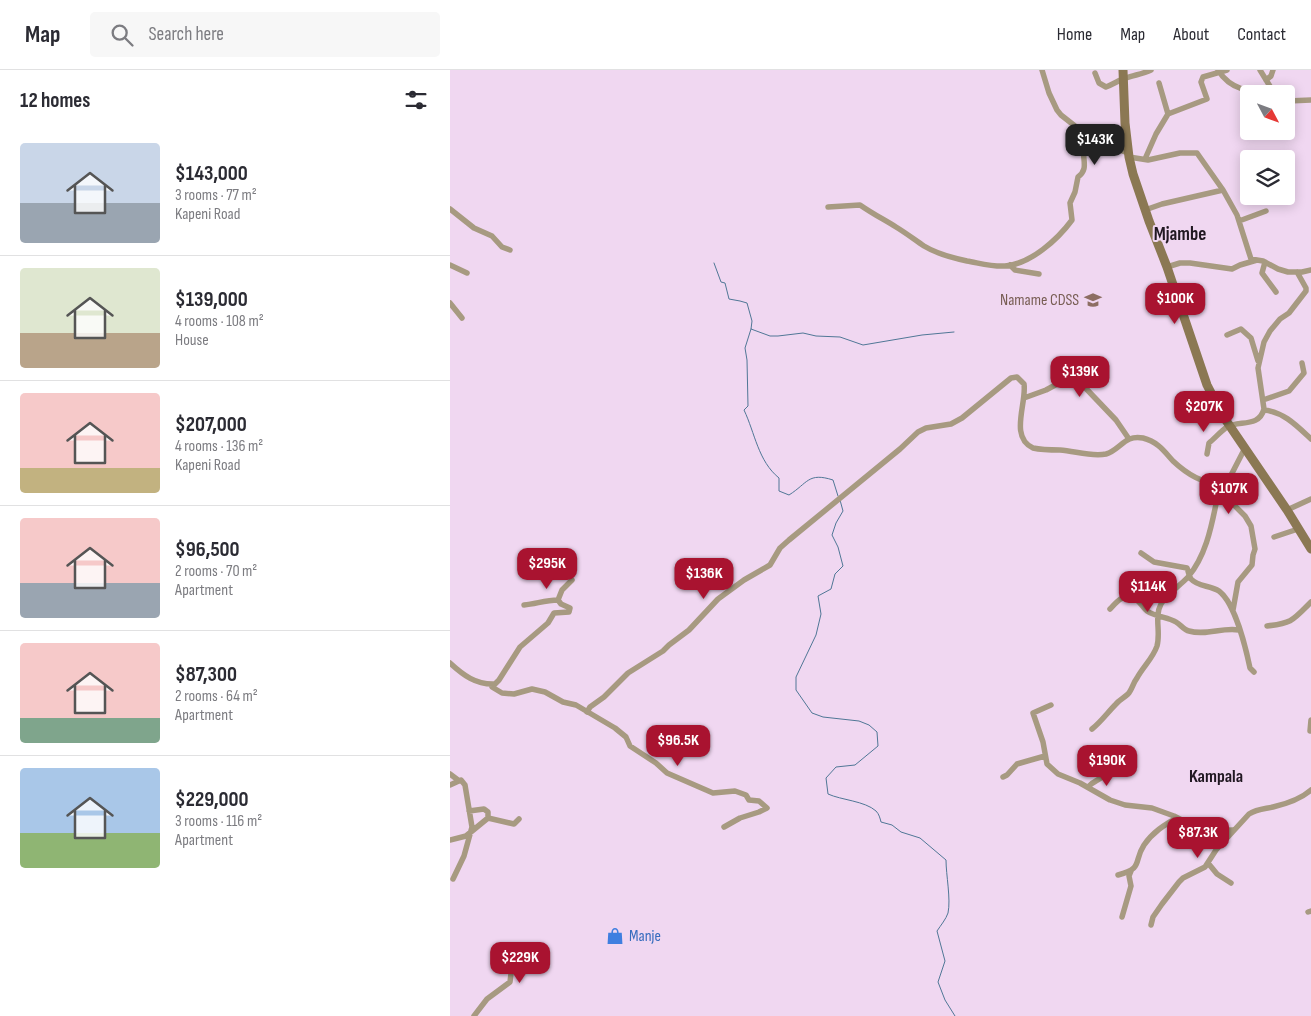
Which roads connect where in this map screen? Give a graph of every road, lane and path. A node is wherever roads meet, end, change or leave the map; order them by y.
1 (1042, 70) edge
2 (1151, 70) edge
3 (1227, 70) edge
4 (1260, 70) edge
5 (1273, 70) edge
6 (1219, 71) edge
7 (1095, 73) dead end
8 (1124, 74) edge
9 (1266, 80) junction
10 (1159, 83) dead end
11 (1269, 85) edge
12 (1240, 88) edge
13 (1311, 100) edge
14 (1295, 101) edge
15 (1168, 114) junction
16 (1091, 134) junction
17 (1129, 155) junction
18 (1144, 160) junction
19 (1223, 190) junction
20 (828, 207) dead end
21 (450, 209) edge
22 (1145, 210) junction
23 (1266, 211) dead end
24 (1239, 221) junction
25 (510, 250) dead end
26 (1257, 260) junction
27 (1265, 262) junction
28 (450, 265) edge
29 (1010, 265) junction
30 (1168, 267) junction
31 (1311, 270) edge
32 (1297, 272) junction
33 (467, 273) dead end
34 (1039, 274) dead end
35 (1276, 292) dead end
36 (450, 303) edge
37 (462, 318) dead end
38 (1227, 335) dead end
39 (1258, 361) junction
40 (1302, 363) dead end
41 (1024, 398) junction
42 (1263, 400) junction
43 (1264, 410) junction
44 (1229, 426) junction
45 (1129, 439) junction
46 (1311, 439) edge
47 (1244, 448) junction
48 (1208, 454) dead end
49 (1228, 480) junction
50 (1311, 499) edge
51 (1216, 504) dead end
52 (1287, 510) junction
53 (1298, 528) junction
54 (1274, 537) dead end
55 (1310, 544) edge
56 (1141, 553) dead end
57 (1189, 575) junction
58 (572, 580) dead end
59 (558, 600) junction
60 (1311, 602) edge
61 (524, 605) dead end
62 (1110, 609) dead end
63 (1233, 610) junction
64 (1158, 616) junction
65 (1267, 626) dead end
66 (1239, 630) junction
67 (450, 663) edge
68 (1254, 672) dead end
69 (491, 684) junction
70 (1051, 705) dead end
71 (587, 712) junction
72 (1311, 720) edge
73 (1092, 728) dead end
74 (1310, 731) edge
75 (1045, 756) junction
76 (1107, 773) dead end
77 (450, 774) edge
78 (1003, 777) dead end
79 (458, 780) junction
80 (450, 785) edge
81 (1088, 787) junction
82 (1311, 790) edge
83 (468, 811) junction
84 (488, 818) junction
85 (1177, 818) junction
86 (519, 819) dead end
87 (724, 827) dead end
88 (1233, 830) junction
89 (471, 832) junction
90 (450, 840) edge
91 (1208, 863) junction
92 (1131, 871) junction
93 (1118, 874) dead end
94 (453, 879) dead end
95 (1231, 883) dead end
96 (1122, 917) dead end
97 (1150, 925) dead end
98 (524, 950) dead end
99 (474, 1016) edge

1 - 16 street
2 - 8 street
3 - 6 street
4 - 9 street
5 - 9 street
6 - 12 street
6 - 15 street
7 - 8 street
8 - 17 main road
9 - 11 street
10 - 15 street
13 - 14 street
15 - 18 street
16 - 17 street
16 - 29 street
17 - 18 street
17 - 22 main road
18 - 19 street
19 - 22 street
19 - 24 street
20 - 29 street
21 - 25 street
22 - 30 main road
23 - 24 street
24 - 26 street
26 - 27 street
26 - 30 street
27 - 32 street
27 - 35 street
28 - 33 street
29 - 34 street
30 - 44 main road
31 - 32 street
32 - 39 street
36 - 37 street
38 - 39 street
39 - 42 street
40 - 42 street
41 - 45 street
41 - 45 street
41 - 71 street
42 - 43 street
43 - 44 street
43 - 46 street
44 - 47 main road
44 - 48 street
45 - 49 street
47 - 49 street
47 - 52 main road
49 - 63 street
50 - 52 street
51 - 57 street
52 - 53 main road
53 - 54 street
53 - 55 main road
56 - 57 street
57 - 63 street
57 - 64 street
58 - 59 street
59 - 61 street
59 - 69 street
60 - 65 street
62 - 64 street
63 - 66 street
64 - 66 street
64 - 73 street
66 - 68 street
67 - 69 street
69 - 71 street
70 - 75 street
71 - 87 street
72 - 74 street
75 - 78 street
75 - 81 street
76 - 81 street
77 - 79 street
79 - 80 street
79 - 83 street
81 - 85 street
82 - 88 street
83 - 84 street
83 - 89 street
84 - 86 street
84 - 89 street
85 - 88 street
85 - 92 street
88 - 91 street
89 - 90 street
89 - 94 street
91 - 95 street
91 - 97 street
92 - 93 street
92 - 96 street
98 - 99 street

